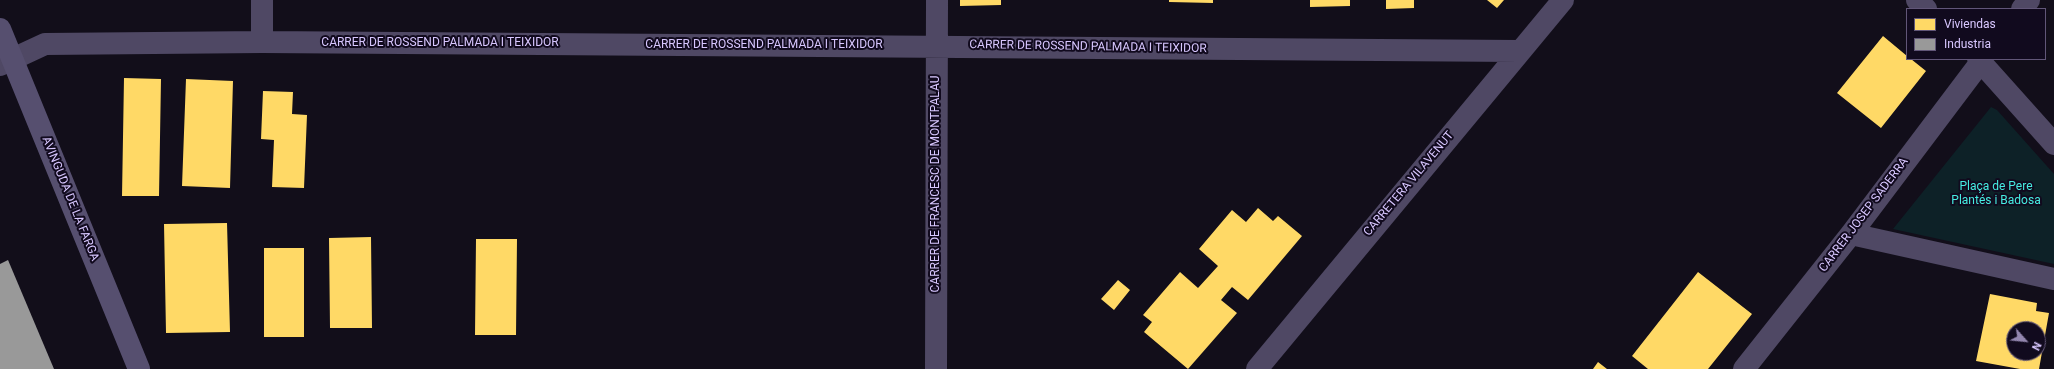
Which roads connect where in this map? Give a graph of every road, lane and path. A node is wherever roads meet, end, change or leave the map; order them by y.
1 (262, 0) edge
2 (937, 0) edge
3 (1563, 0) edge
4 (1917, 0) edge
5 (1925, 8) edge
6 (0, 29) edge
7 (262, 42) junction
8 (936, 46) junction
9 (1519, 52) junction
10 (1981, 60) edge
11 (7, 62) edge
12 (2054, 144) edge
13 (1851, 234) junction
14 (2054, 279) edge
15 (139, 369) edge
16 (936, 369) edge
17 (1257, 369) edge
18 (1744, 369) edge

1 - 7 street
2 - 8 street, CARRER DE FRANCESC DE MONTPALAU
3 - 9 street, CARRETERA VILAVENUT
4 - 5 street
6 - 11 street, AVINGUDA DE LA FARGA
7 - 8 street, CARRER DE ROSSEND PALMADA I TEIXIDOR
7 - 11 street, CARRER DE ROSSEND PALMADA I TEIXIDOR
8 - 9 street, CARRER DE ROSSEND PALMADA I TEIXIDOR
8 - 16 street, CARRER DE FRANCESC DE MONTPALAU
9 - 17 street, CARRETERA VILAVENUT
10 - 12 street
10 - 13 street, CARRER JOSEP SADERRA
11 - 15 street, AVINGUDA DE LA FARGA
13 - 14 street
13 - 18 street, CARRER JOSEP SADERRA

